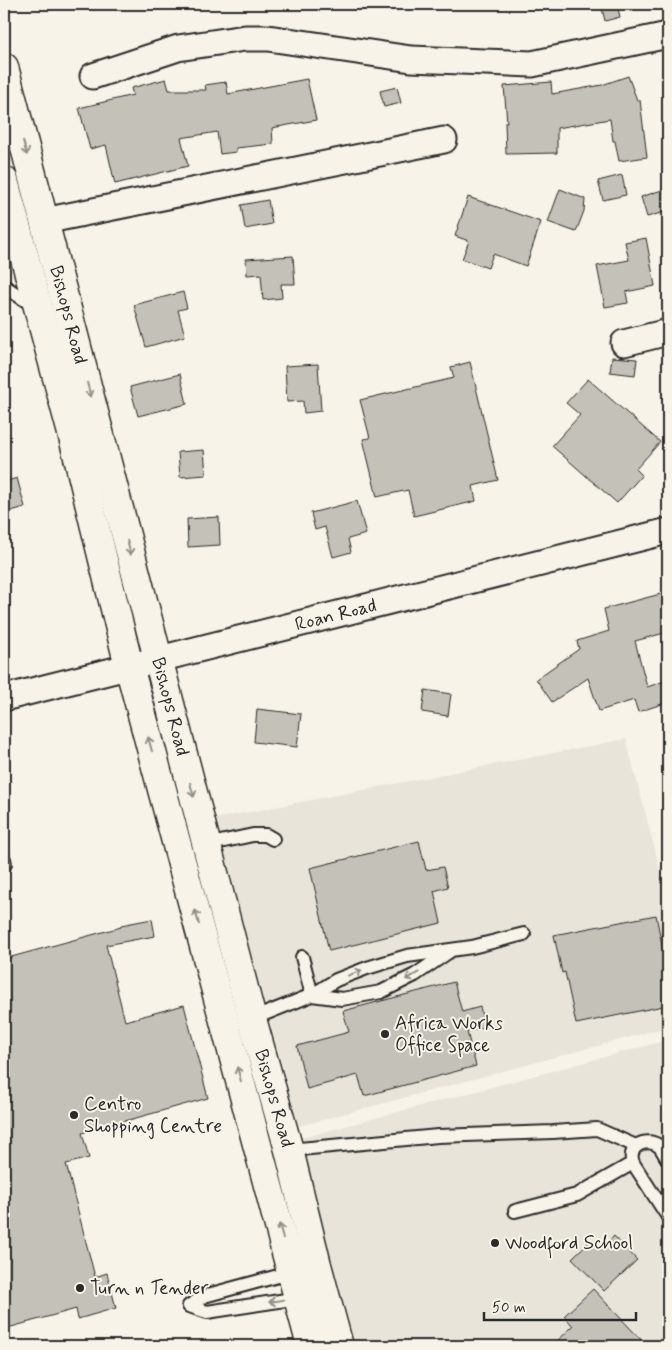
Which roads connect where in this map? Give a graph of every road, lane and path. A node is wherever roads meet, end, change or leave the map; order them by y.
1 (668, 35) edge
2 (4, 67) edge
3 (93, 76) dead end
4 (444, 140) dead end
5 (4, 180) edge
6 (44, 221) junction
7 (4, 286) edge
8 (39, 309) junction
9 (668, 332) edge
10 (624, 343) dead end
11 (668, 531) edge
12 (157, 659) junction
13 (129, 666) junction
14 (4, 698) edge
15 (273, 839) dead end
16 (206, 845) junction
17 (4, 859) edge
18 (4, 866) edge
19 (524, 934) dead end
20 (452, 949) junction
21 (302, 957) dead end
22 (312, 995) junction
23 (252, 1018) junction
24 (636, 1146) junction
25 (289, 1150) junction
26 (668, 1160) edge
27 (633, 1163) junction
28 (515, 1211) dead end
29 (668, 1217) edge
30 (309, 1285) junction
31 (311, 1346) edge
32 (338, 1346) edge

1 - 3 street
2 -> 6 main road, Bishops Road
4 - 6 street
5 - 8 main road, Bishops Road
6 -> 12 main road, Bishops Road
7 - 8 lane
8 - 13 main road, Bishops Road
9 - 10 street
11 - 12 street, Roan Road
12 - 13 street, Roan Road
12 -> 16 main road, Bishops Road
13 - 14 street, Roan Road
30 -> 13 main road, Bishops Road
15 - 16 lane
16 - 23 main road, Bishops Road
17 - 18 lane
19 - 20 lane
22 -> 20 lane
20 -> 22 lane
21 - 22 lane
22 - 23 lane
23 - 25 main road, Bishops Road
24 - 25 lane
24 - 26 lane
24 - 27 lane
25 - 30 main road, Bishops Road
27 - 28 lane
27 - 29 lane
30 -> 30 lane
30 - 31 main road, Bishops Road
30 - 32 main road, Bishops Road

